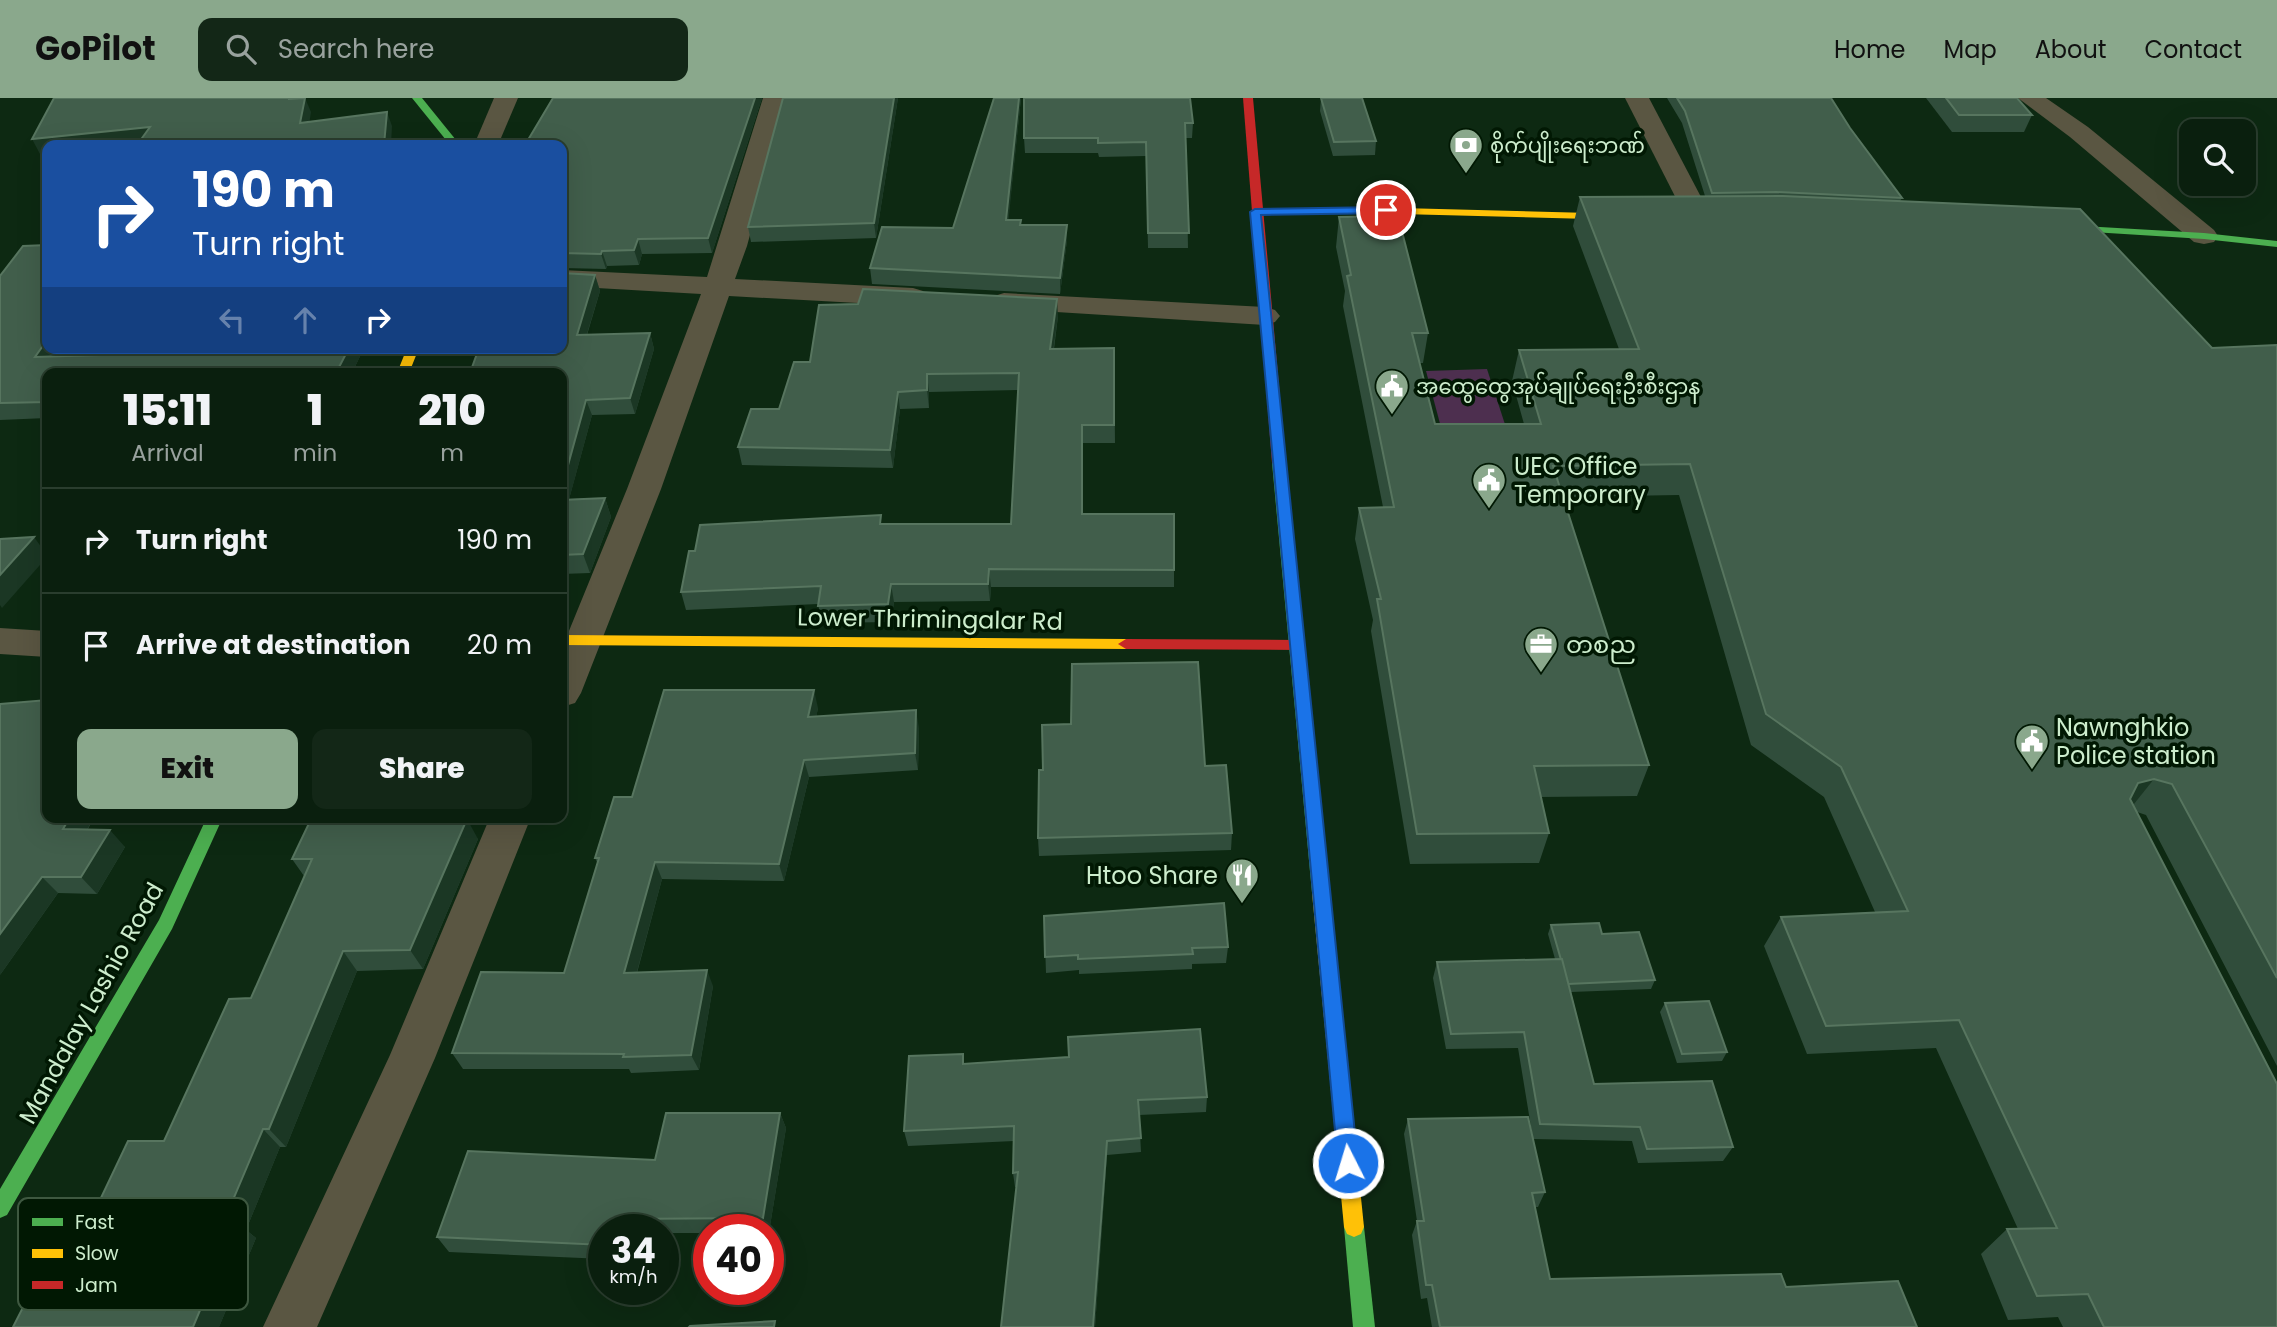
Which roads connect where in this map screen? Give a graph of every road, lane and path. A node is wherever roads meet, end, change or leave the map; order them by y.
1 (417, 98) edge
2 (506, 98) edge
3 (775, 98) edge
4 (1248, 98) edge
5 (1637, 98) edge
6 (2030, 98) edge
7 (451, 140) edge
8 (488, 140) edge
9 (1255, 212) junction
10 (1697, 216) edge
11 (1642, 217) edge
12 (2028, 226) edge
13 (2204, 236) junction
14 (2277, 244) edge
15 (567, 278) edge
16 (717, 286) junction
17 (936, 298) edge
18 (977, 300) edge
19 (1265, 316) junction
20 (573, 640) edge
21 (0, 641) edge
22 (42, 644) edge
23 (1297, 645) junction
24 (567, 669) edge
25 (212, 823) edge
26 (509, 823) edge
27 (0, 1208) edge
28 (290, 1327) edge
29 (1364, 1327) edge

1 - 7 main road
2 - 8 street
3 - 16 street
4 - 9 main road
5 - 10 street
6 - 13 street
9 - 11 main road
9 - 19 main road
12 - 13 main road
13 - 14 main road
15 - 16 street
16 - 17 street
16 - 20 street
18 - 19 street
19 - 23 main road
20 - 23 main road, Lower Thrimingalar Rd
20 - 24 street
21 - 22 street
23 - 29 main road
25 - 27 main road, Mandalay Lashio Road
26 - 28 street

